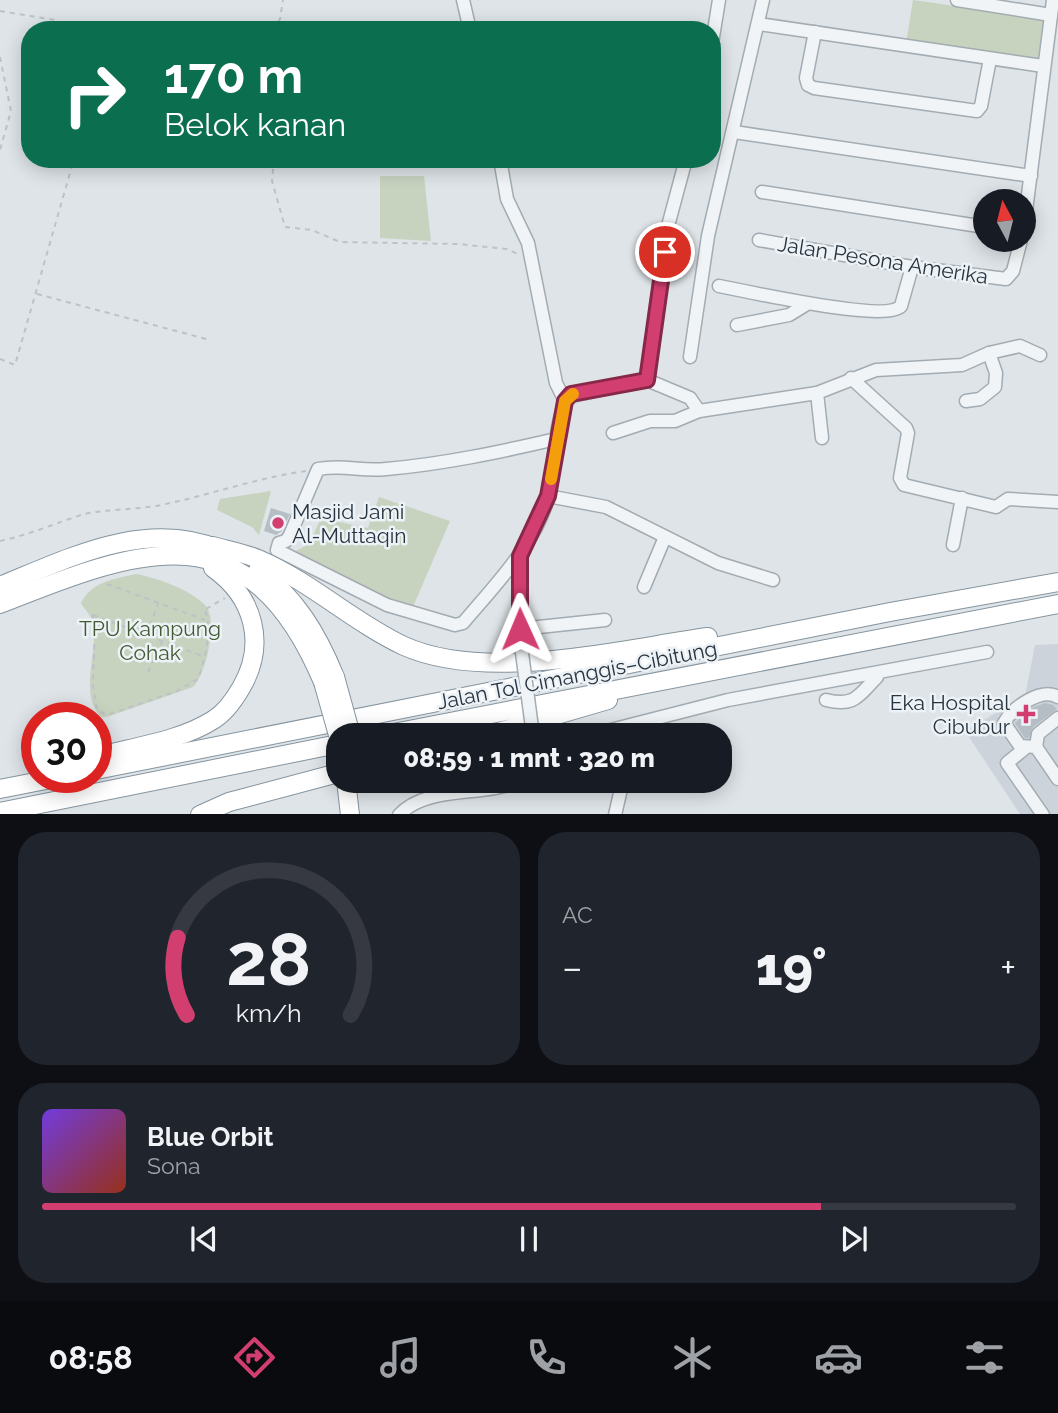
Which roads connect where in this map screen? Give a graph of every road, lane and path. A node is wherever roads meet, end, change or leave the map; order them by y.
1 (284, 0) edge
2 (463, 0) edge
3 (719, 0) edge
4 (762, 0) edge
5 (957, 0) edge
6 (1053, 0) edge
7 (997, 3) edge
8 (0, 11) edge
9 (55, 21) edge
10 (278, 21) edge
11 (468, 21) edge
12 (716, 21) edge
13 (759, 24) junction
14 (1053, 24) edge
15 (814, 32) junction
16 (0, 57) edge
17 (1049, 58) edge
18 (990, 59) junction
19 (734, 132) junction
20 (0, 150) edge
21 (71, 168) edge
22 (273, 168) edge
23 (502, 168) edge
24 (684, 168) edge
25 (1031, 176) junction
26 (1029, 189) edge
27 (762, 192) dead end
28 (973, 225) edge
29 (759, 240) dead end
30 (1018, 252) edge
31 (532, 261) junction
32 (704, 267) junction
33 (912, 267) junction
34 (719, 286) junction
35 (700, 290) junction
36 (36, 294) junction
37 (807, 304) junction
38 (737, 325) dead end
39 (210, 340) dead end
40 (989, 353) junction
41 (1040, 355) dead end
42 (690, 358) dead end
43 (0, 359) edge
44 (851, 378) junction
45 (647, 380) junction
46 (817, 393) junction
47 (565, 401) junction
48 (966, 401) dead end
49 (699, 411) junction
50 (613, 433) dead end
51 (822, 438) dead end
52 (556, 439) junction
53 (317, 469) junction
54 (548, 496) junction
55 (962, 498) junction
56 (1058, 502) edge
57 (664, 537) junction
58 (0, 541) edge
59 (954, 545) dead end
60 (213, 546) junction
61 (183, 555) junction
62 (520, 556) junction
63 (773, 580) dead end
64 (1058, 582) edge
65 (107, 584) dead end
66 (0, 586) edge
67 (644, 587) dead end
68 (231, 594) dead end
69 (158, 603) junction
70 (0, 604) edge
71 (1058, 604) edge
72 (890, 612) junction
73 (605, 620) dead end
74 (207, 621) junction
75 (520, 634) junction
76 (147, 635) junction
77 (163, 641) junction
78 (987, 652) dead end
79 (206, 658) junction
80 (726, 666) junction
81 (148, 672) dead end
82 (329, 679) junction
83 (878, 679) junction
84 (1058, 696) edge
85 (826, 700) dead end
86 (336, 723) edge
87 (346, 723) edge
88 (443, 723) edge
89 (529, 723) edge
90 (531, 723) edge
91 (652, 723) edge
92 (1055, 727) edge
93 (326, 746) edge
94 (1030, 748) junction
95 (112, 753) edge
96 (112, 767) edge
97 (326, 776) edge
98 (21, 777) edge
99 (1058, 779) edge
100 (0, 783) edge
101 (21, 785) edge
102 (0, 789) edge
103 (469, 793) edge
104 (620, 793) edge
105 (0, 812) edge
106 (200, 814) edge
107 (399, 814) edge
108 (615, 814) edge
109 (1043, 814) edge

1 - 10 path
2 - 11 street
3 - 12 street
4 - 13 street
5 - 7 street
6 - 14 street
7 - 14 street
8 - 9 path
13 - 15 street
13 - 19 street
14 - 17 street
15 - 18 street
15 - 18 street
16 - 20 path
17 - 18 street
17 - 25 street
19 - 25 street
19 - 32 street
21 - 36 path
22 - 31 path
23 - 31 street
24 - 45 street
25 - 26 street
27 - 28 street
29 - 33 street, Jalan Pesona Amerika
30 - 33 street, Jalan Pesona Amerika
31 - 47 street
32 - 34 street
32 - 35 street
33 - 37 street
34 - 35 street
34 - 37 street
35 - 42 street
36 - 39 path
36 - 43 path
37 - 38 street
40 - 41 street
40 - 44 street
40 - 48 street
44 - 46 street
44 - 55 street
45 - 47 street
45 - 49 street
46 - 49 street
46 - 51 street
47 - 52 street
49 - 50 street
52 - 53 street
52 - 54 street
53 - 58 path
53 - 62 street
54 - 57 street
54 - 62 street
55 - 56 street
55 - 59 street
57 - 63 street
57 - 67 street
60 - 66 highway
60 - 72 highway
60 - 82 highway
61 - 70 highway
61 - 82 highway
61 - 95 highway
62 - 75 street
64 - 72 highway, Jalan Tol Cimanggis–Cibitung
65 - 69 path
68 - 74 path
69 - 74 path
69 - 76 path
71 - 80 highway, Jalan Tol Cimanggis–Cibitung
72 - 96 highway, Jalan Tol Cimanggis–Cibitung
73 - 75 street
74 - 79 path
75 - 90 street, bridge
76 - 77 path
76 - 79 path
77 - 79 path
77 - 81 path
78 - 83 street
80 - 88 highway, Jalan Tol Cimanggis–Cibitung
80 - 89 highway
82 - 86 highway, bridge
82 - 87 highway, bridge
83 - 85 street
83 - 91 street
84 - 94 street
92 - 94 street
93 - 105 highway
94 - 99 street
94 - 109 street
97 - 106 highway
98 - 100 highway
101 - 102 highway
103 - 107 street
104 - 108 street

